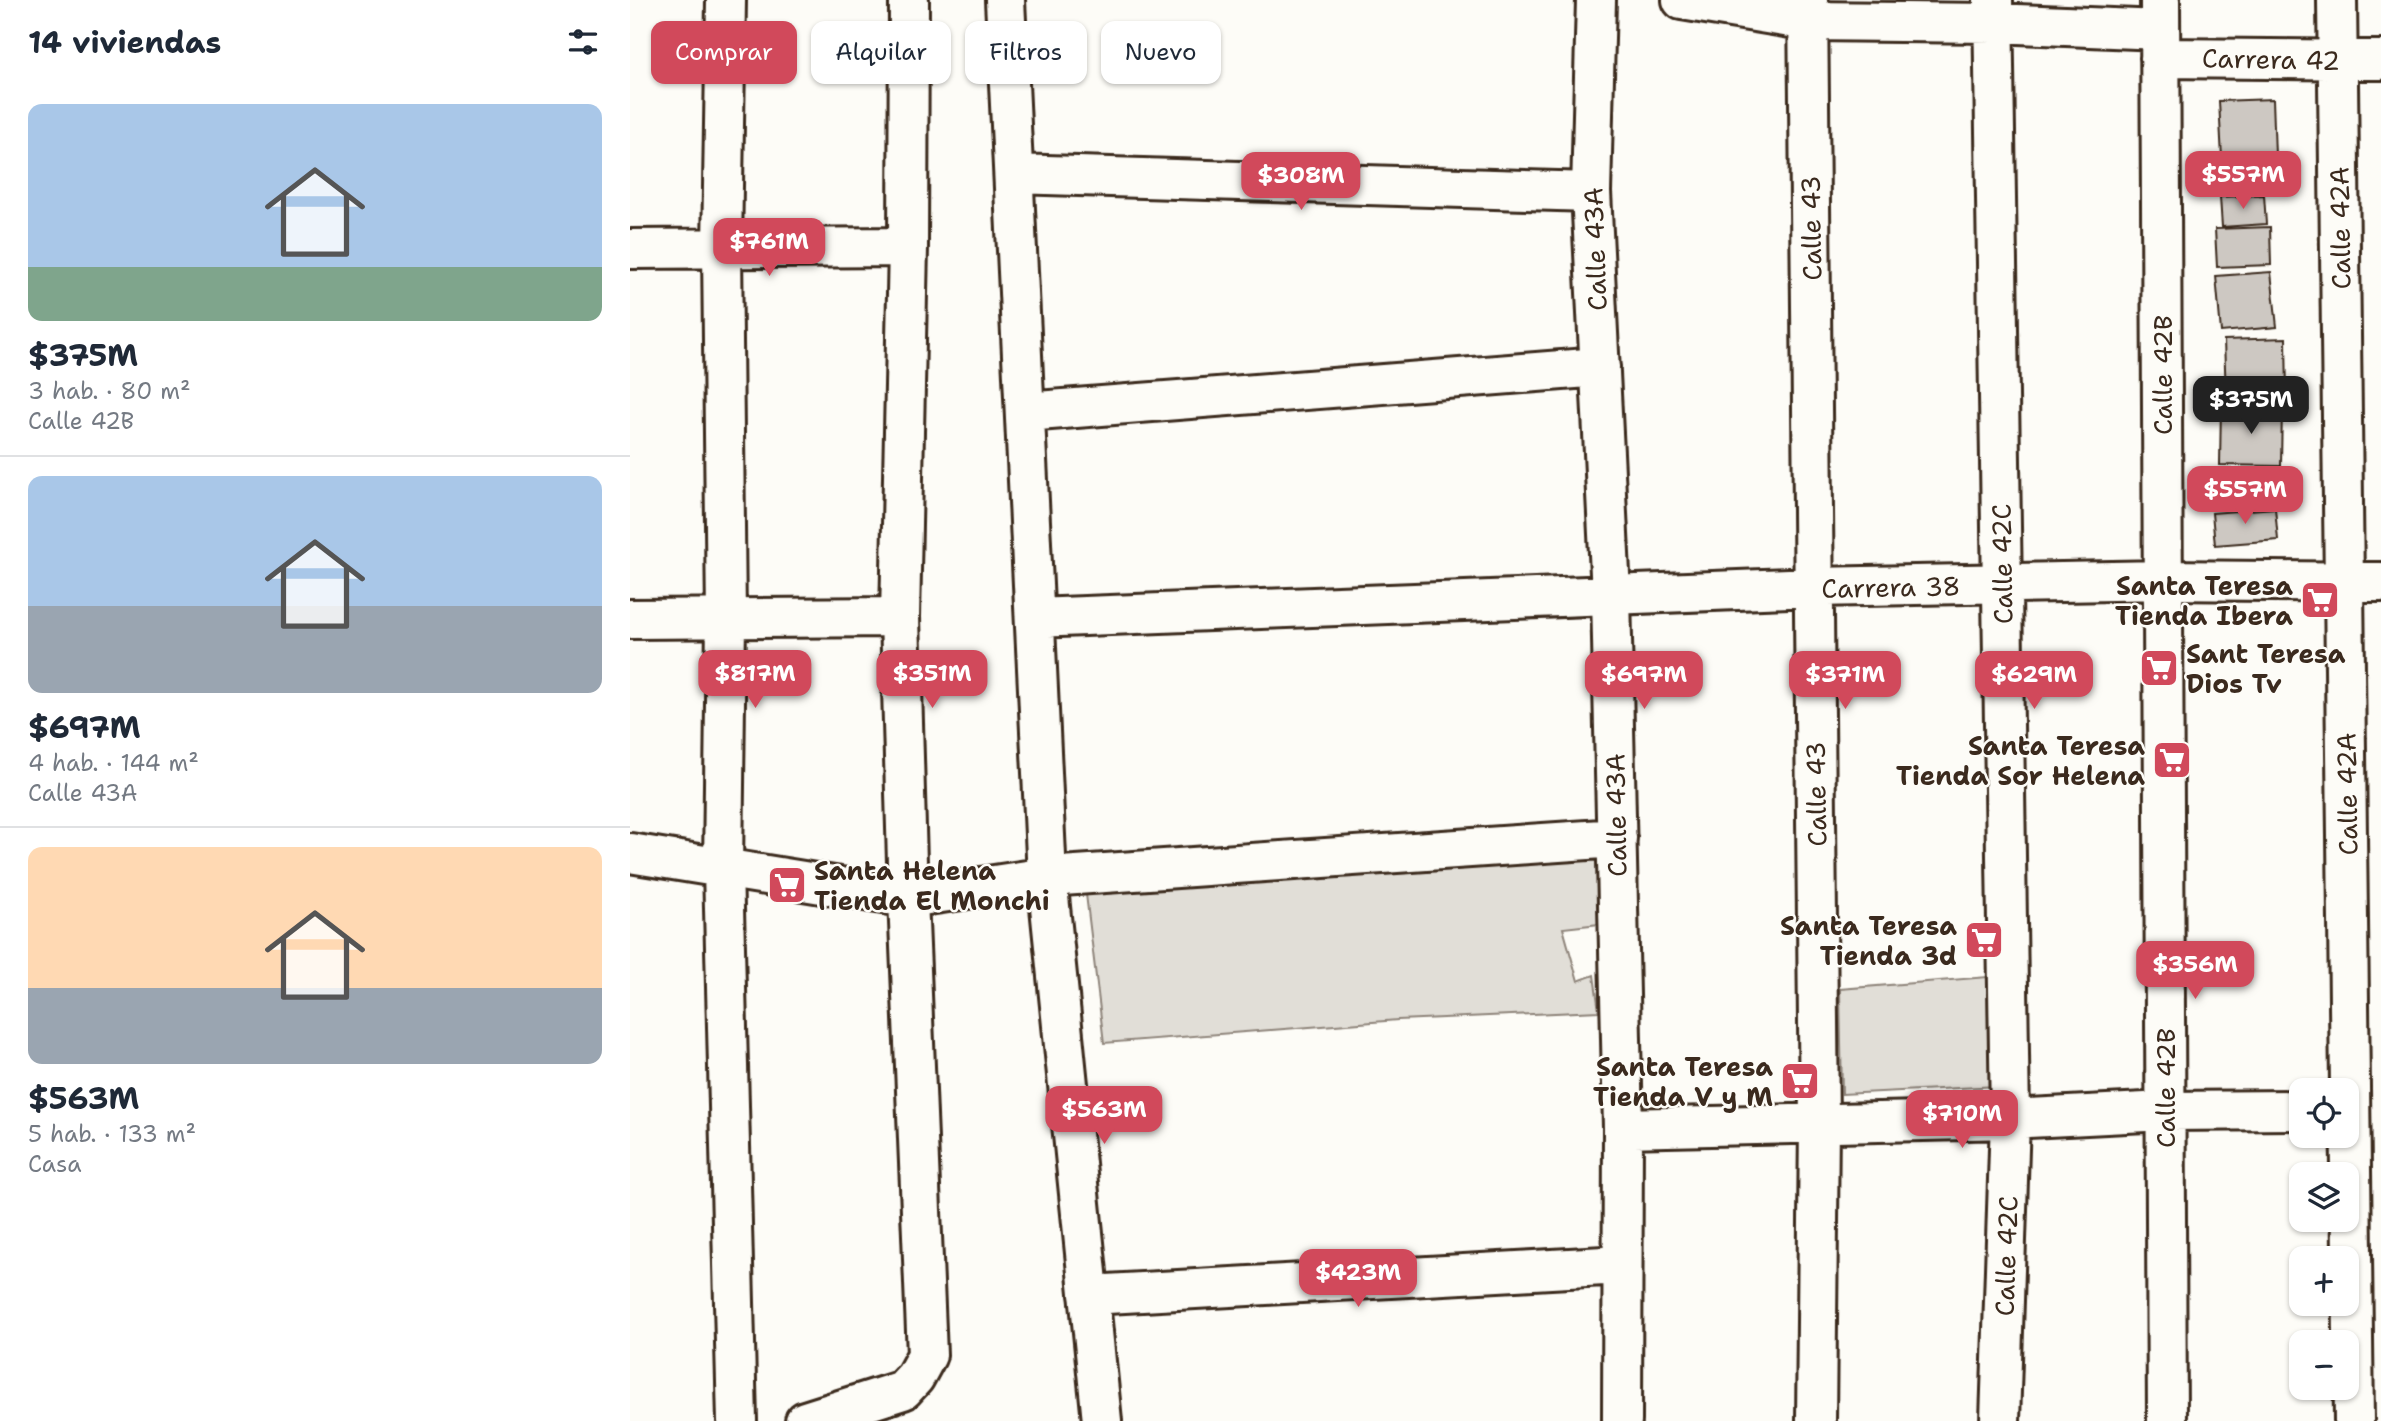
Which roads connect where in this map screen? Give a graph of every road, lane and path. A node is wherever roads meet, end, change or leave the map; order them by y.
1 (726, 0) edge
2 (909, 0) edge
3 (1005, 0) edge
4 (1595, 0) edge
5 (1682, 0) edge
6 (2337, 0) edge
7 (1809, 11) edge
8 (1993, 12) edge
9 (2160, 29) edge
10 (2381, 60) edge
11 (2338, 61) junction
12 (1014, 173) junction
13 (1591, 192) junction
14 (908, 247) junction
15 (722, 248) junction
16 (630, 249) edge
17 (1600, 367) junction
18 (1025, 412) junction
19 (2163, 580) junction
20 (2363, 582) edge
21 (2002, 585) junction
22 (1814, 587) junction
23 (1611, 594) junction
24 (900, 617) junction
25 (726, 618) junction
26 (1035, 618) junction
27 (630, 619) edge
28 (1616, 838) junction
29 (630, 853) edge
30 (723, 869) junction
31 (1047, 877) junction
32 (908, 898) junction
33 (2359, 1109) edge
34 (2289, 1110) edge
35 (2165, 1111) junction
36 (2010, 1119) junction
37 (1819, 1124) junction
38 (1622, 1128) junction
39 (2358, 1148) edge
40 (1622, 1265) junction
41 (1090, 1295) junction
42 (737, 1421) edge
43 (805, 1421) edge
44 (1102, 1421) edge
45 (1622, 1421) edge
46 (1816, 1421) edge
47 (2000, 1421) edge
48 (2167, 1421) edge
49 (2354, 1421) edge

1 - 15 street
2 - 14 street
3 - 12 street
4 - 13 street, Calle 43A
5 - 7 street, Carrera 42
6 - 11 street, Calle 42A
7 - 8 street, Carrera 42
7 - 22 street, Calle 43
8 - 9 street, Carrera 42
8 - 21 street, Calle 42C
9 - 11 street, Carrera 42
9 - 19 street, Calle 42B
10 - 11 street, Carrera 42
11 - 20 street, Calle 42A
12 - 13 street
12 - 18 street
13 - 17 street, Calle 43A
14 - 15 street
14 - 24 street
15 - 16 street
15 - 25 street
17 - 18 street
17 - 23 street, Calle 43A
18 - 26 street
19 - 20 street, Carrera 38
19 - 21 street, Carrera 38
19 - 35 street, Calle 42B
20 - 33 street, Calle 42A
21 - 22 street, Carrera 38
21 - 36 street, Calle 42C
22 - 23 street, Carrera 38
22 - 37 street, Calle 43
23 - 26 street, Carrera 38
23 - 28 street, Calle 43A
24 - 25 street
24 - 32 street
25 - 27 street
25 - 30 street
26 - 31 street
28 - 31 street
28 - 38 street, Calle 43A
29 - 30 street
30 - 32 street
30 - 42 street
31 - 32 street
31 - 41 street
32 - 43 street
34 - 35 street
35 - 36 street
35 - 48 street, Calle 42B
36 - 37 street
36 - 47 street, Calle 42C
37 - 38 street
37 - 46 street, Calle 43
38 - 40 street, Calle 43A
39 - 49 street, Calle 42A
40 - 41 street
40 - 45 street, Calle 43A
41 - 44 street

